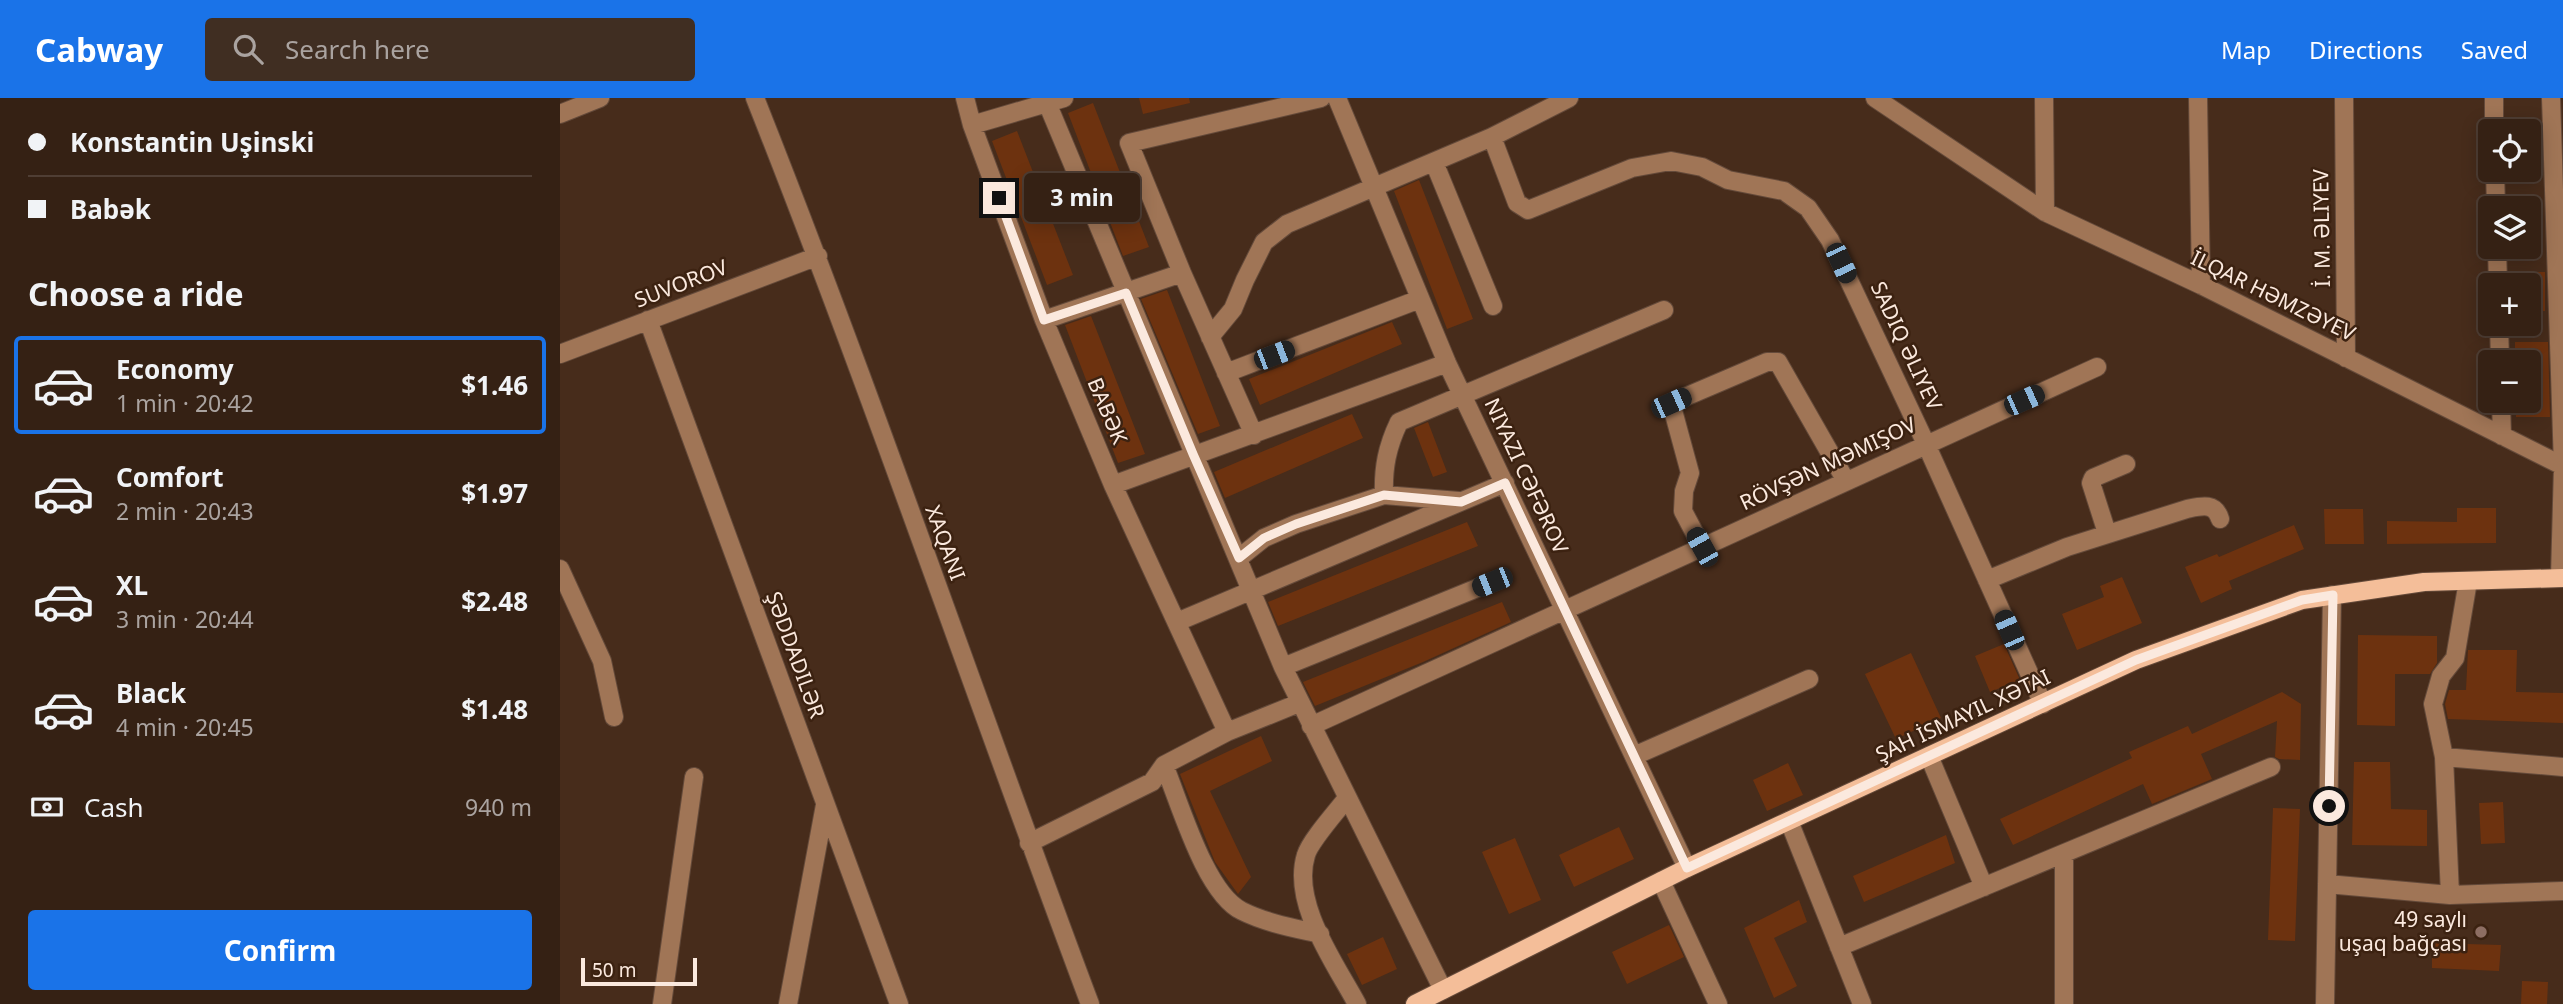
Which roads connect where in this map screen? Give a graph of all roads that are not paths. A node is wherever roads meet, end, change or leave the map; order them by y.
1 (600, 98) edge
2 (755, 98) edge
3 (965, 98) edge
4 (1321, 98) edge
5 (1338, 98) edge
6 (1569, 98) edge
7 (1875, 98) edge
8 (2044, 98) edge
9 (2198, 98) edge
10 (2344, 98) edge
11 (2494, 98) edge
12 (2551, 98) edge
13 (1056, 101) edge
14 (1896, 106) edge
15 (560, 114) edge
16 (2494, 119) edge
17 (972, 125) junction
18 (1492, 137) junction
19 (1434, 162) junction
20 (1375, 187) junction
21 (2045, 212) junction
22 (818, 256) junction
23 (1182, 273) junction
24 (2201, 285) junction
25 (1126, 293) junction
26 (1420, 299) junction
27 (1493, 306) dead end
28 (1664, 310) dead end
29 (648, 320) junction
30 (1044, 320) junction
31 (2561, 326) edge
32 (1210, 337) junction
33 (560, 354) edge
34 (2346, 358) junction
35 (1447, 363) junction
36 (2097, 367) dead end
37 (1226, 373) junction
38 (1463, 396) junction
39 (2501, 413) edge
40 (1254, 435) junction
41 (2502, 436) junction
42 (1926, 444) junction
43 (1193, 454) junction
44 (2126, 464) dead end
45 (2563, 466) edge
46 (1846, 481) junction
47 (1505, 483) junction
48 (1113, 485) junction
49 (1384, 495) junction
50 (1461, 502) junction
51 (2220, 519) dead end
52 (2107, 533) junction
53 (1702, 547) junction
54 (1239, 558) junction
55 (560, 569) edge
56 (2561, 578) edge
57 (1987, 580) junction
58 (2468, 581) junction
59 (1492, 582) dead end
60 (1252, 590) junction
61 (2333, 595) junction
62 (1565, 611) junction
63 (1178, 622) junction
64 (1283, 667) junction
65 (1809, 679) dead end
66 (1299, 703) junction
67 (2043, 704) junction
68 (614, 717) dead end
69 (1311, 726) junction
70 (1227, 732) junction
71 (1634, 756) junction
72 (1929, 756) junction
73 (2444, 757) junction
74 (1164, 765) junction
75 (2271, 766) dead end
76 (2563, 767) edge
77 (694, 777) dead end
78 (1347, 799) junction
79 (825, 805) junction
80 (1789, 821) junction
81 (1030, 843) junction
82 (2064, 854) junction
83 (1687, 868) junction
84 (1661, 881) junction
85 (2327, 884) junction
86 (1984, 887) junction
87 (2563, 891) edge
88 (2451, 895) junction
89 (1320, 934) junction
90 (1839, 947) junction
91 (1443, 990) junction
92 (662, 1004) edge
93 (788, 1004) edge
94 (900, 1004) edge
95 (1090, 1004) edge
96 (1357, 1004) edge
97 (1415, 1004) edge
98 (1718, 1004) edge
99 (1862, 1004) edge
100 (2064, 1004) edge
101 (2325, 1004) edge

1 - 15 street
2 - 22 street, XAQANI
3 - 17 street, BABƏK
4 - 23 street
5 - 20 street, NIYAZI CƏFƏROV
6 - 18 street
7 - 14 street, İLQAR HƏMZƏYEV
8 - 21 street
9 - 24 street
10 - 34 street, İ. M. ƏLIYEV
11 - 16 street
12 - 31 street
13 - 17 street
13 - 25 street
14 - 21 street, İLQAR HƏMZƏYEV
17 - 30 street, BABƏK
18 - 19 street
18 - 42 street
19 - 20 street
19 - 27 street
20 - 26 street, NIYAZI CƏFƏROV
20 - 32 street
21 - 24 street, İLQAR HƏMZƏYEV
22 - 29 street, SUVOROV
22 - 81 street, XAQANI
23 - 25 street
23 - 32 street
24 - 34 street, İLQAR HƏMZƏYEV
25 - 30 street
25 - 43 street
26 - 35 street, NIYAZI CƏFƏROV
26 - 37 street
28 - 38 street
29 - 33 street, SUVOROV
29 - 79 street, ŞƏDDADILƏR
30 - 48 street, BABƏK
31 - 45 street
32 - 37 street
34 - 41 street, İLQAR HƏMZƏYEV
35 - 38 street, NIYAZI CƏFƏROV
35 - 40 street
36 - 42 street, RÖVŞƏN MƏMIŞOV
37 - 40 street
38 - 47 street, NIYAZI CƏFƏROV
38 - 49 street
39 - 41 street
40 - 43 street
41 - 45 street, İLQAR HƏMZƏYEV
42 - 46 street, RÖVŞƏN MƏMIŞOV
42 - 57 street
43 - 48 street
43 - 54 street
44 - 52 street
45 - 56 street
46 - 53 street, RÖVŞƏN MƏMIŞOV
46 - 53 street
47 - 50 street
47 - 62 street, NIYAZI CƏFƏROV
48 - 63 street, BABƏK
49 - 50 street
49 - 54 street
50 - 60 street
51 - 52 street
52 - 57 street
53 - 62 street, RÖVŞƏN MƏMIŞOV
54 - 60 street
55 - 68 street
56 - 58 main road
57 - 67 street
58 - 61 main road
58 - 73 street
59 - 64 street
60 - 63 street
60 - 64 street
61 - 67 main road
61 - 85 street
62 - 69 street, RÖVŞƏN MƏMIŞOV
62 - 71 street, NIYAZI CƏFƏROV
63 - 70 street, BABƏK
64 - 66 street
65 - 71 street
66 - 69 street
66 - 70 street
67 - 72 main road
69 - 78 street
70 - 74 street
71 - 83 street, NIYAZI CƏFƏROV
72 - 80 main road
72 - 86 street
73 - 76 street
73 - 88 street
74 - 81 street
74 - 89 street
75 - 82 street
77 - 92 street
78 - 89 street
78 - 91 street
79 - 93 street
79 - 94 street, ŞƏDDADILƏR
80 - 83 main road
80 - 90 street
81 - 95 street, XAQANI
82 - 86 street
82 - 100 street
83 - 84 main road
84 - 91 main road
84 - 98 street
85 - 88 street
85 - 101 street
86 - 90 street
87 - 88 street
89 - 96 street
90 - 99 street
91 - 97 main road

